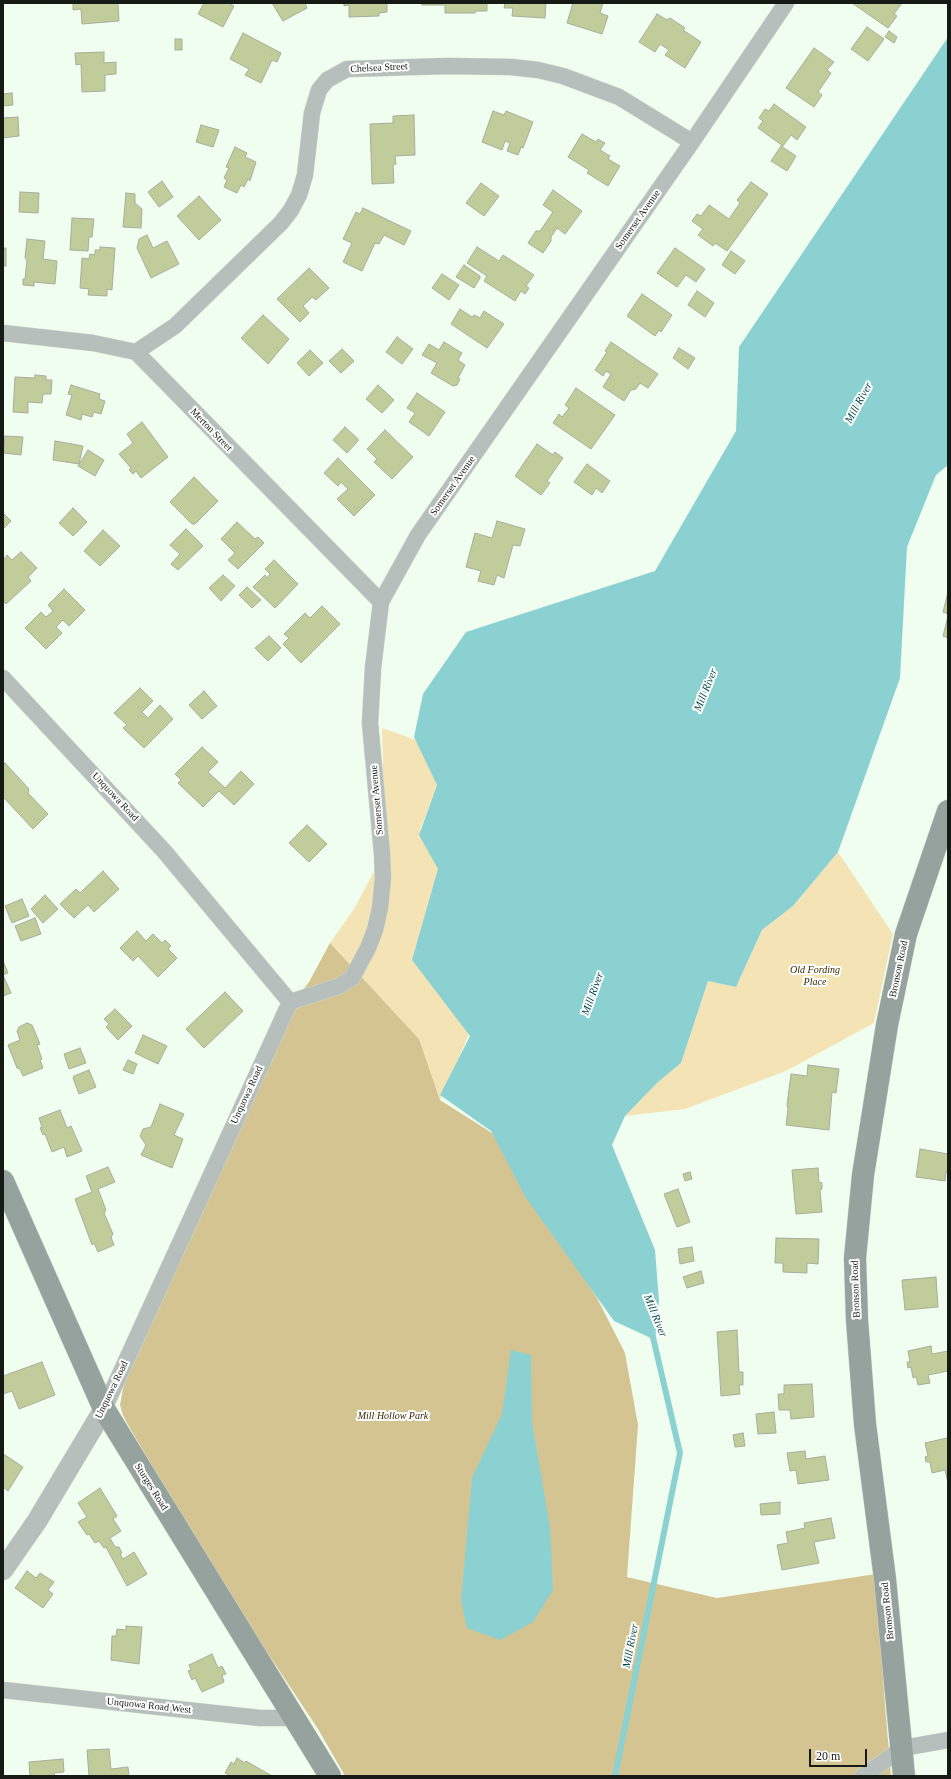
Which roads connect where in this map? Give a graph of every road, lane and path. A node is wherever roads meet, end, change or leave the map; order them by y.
1 (786, 3) edge
2 (692, 142) junction
3 (3, 333) edge
4 (136, 352) junction
5 (381, 602) junction
6 (3, 678) edge
7 (948, 811) edge
8 (290, 1002) junction
9 (3, 1181) edge
10 (104, 1409) junction
11 (3, 1570) edge
12 (3, 1690) edge
13 (296, 1718) junction
14 (948, 1740) edge
15 (903, 1748) junction
16 (330, 1776) edge
17 (863, 1776) edge
18 (904, 1776) edge

1 - 2 street, Somerset Avenue
2 - 4 street, Chelsea Street
2 - 5 street, Somerset Avenue
3 - 4 street
4 - 5 street, Merton Street
5 - 8 street, Somerset Avenue
6 - 8 street, Unquowa Road
7 - 15 main road, Bronson Road
8 - 10 street, Unquowa Road
9 - 10 main road, Sturges Road
10 - 11 street, Unquowa Road
10 - 13 main road, Sturges Road
12 - 13 street, Unquowa Road West
13 - 16 main road, Sturges Road
14 - 15 street
15 - 17 street
15 - 18 main road, Bronson Road

